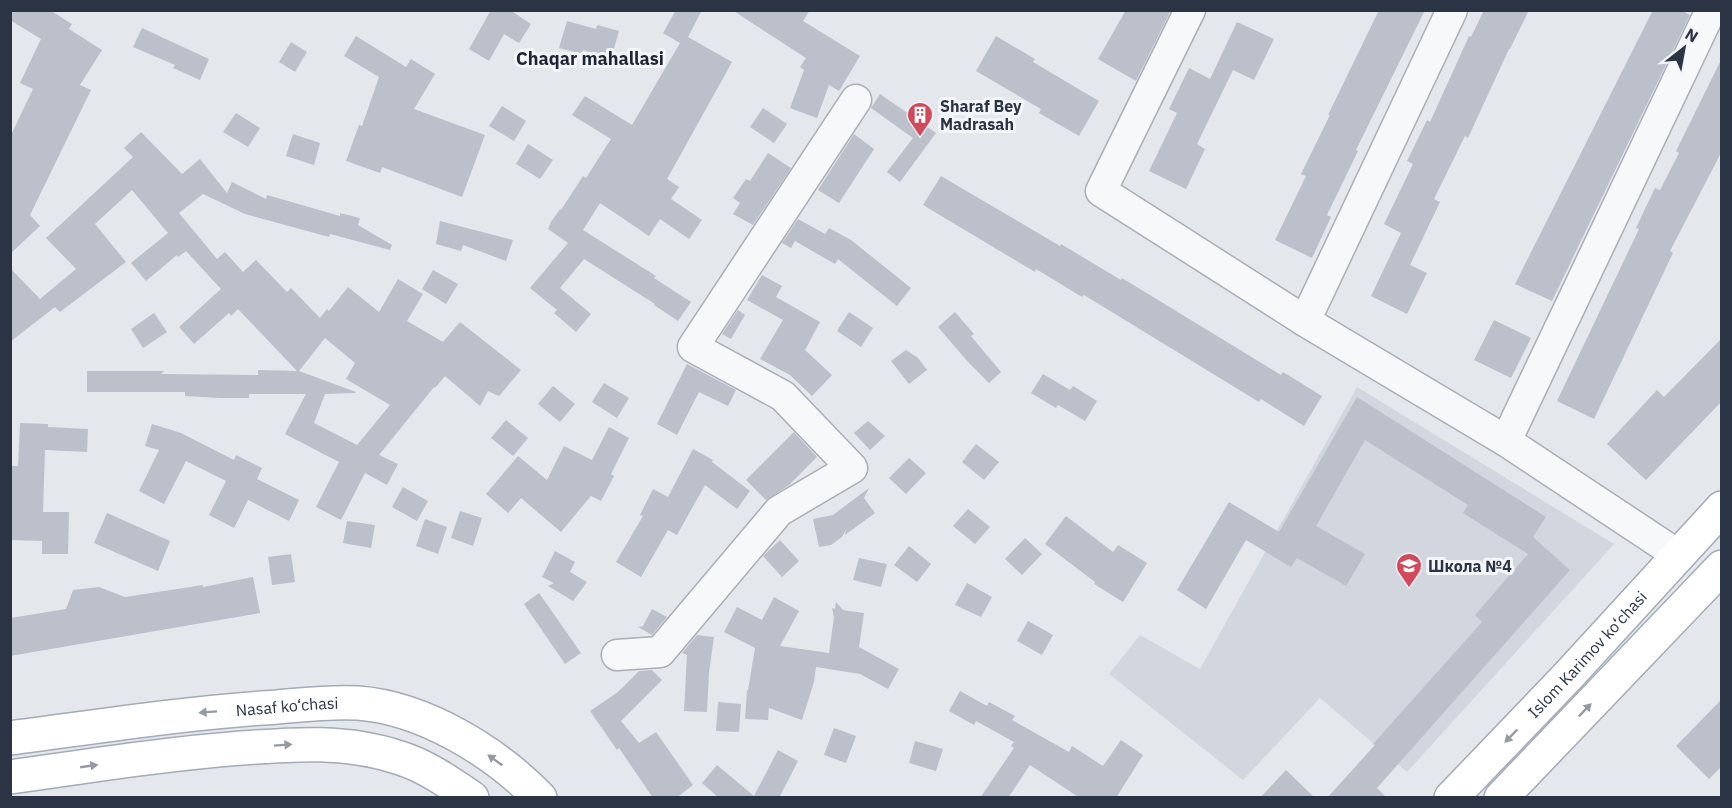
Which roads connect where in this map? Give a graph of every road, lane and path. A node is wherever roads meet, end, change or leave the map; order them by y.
1 (1190, 10) edge
2 (1452, 10) edge
3 (1712, 10) edge
4 (856, 100) dead end
5 (1305, 321) junction
6 (1506, 441) junction
7 (1722, 508) edge
8 (1678, 555) junction
9 (1722, 567) edge
10 (617, 655) dead end
11 (22, 736) edge
12 (25, 775) edge
13 (472, 798) edge
14 (540, 798) edge
15 (1451, 798) edge
16 (1501, 798) edge

1 - 5 street
2 - 5 street
3 - 6 street
4 - 10 street
5 - 6 street
6 - 8 street
7 - 8 main road, Islom Karimov ko‘chasi
8 -> 15 main road, Islom Karimov ko‘chasi
16 -> 9 main road
11 - 12 main road
14 -> 11 main road, Nasaf ko‘chasi
12 -> 13 main road

